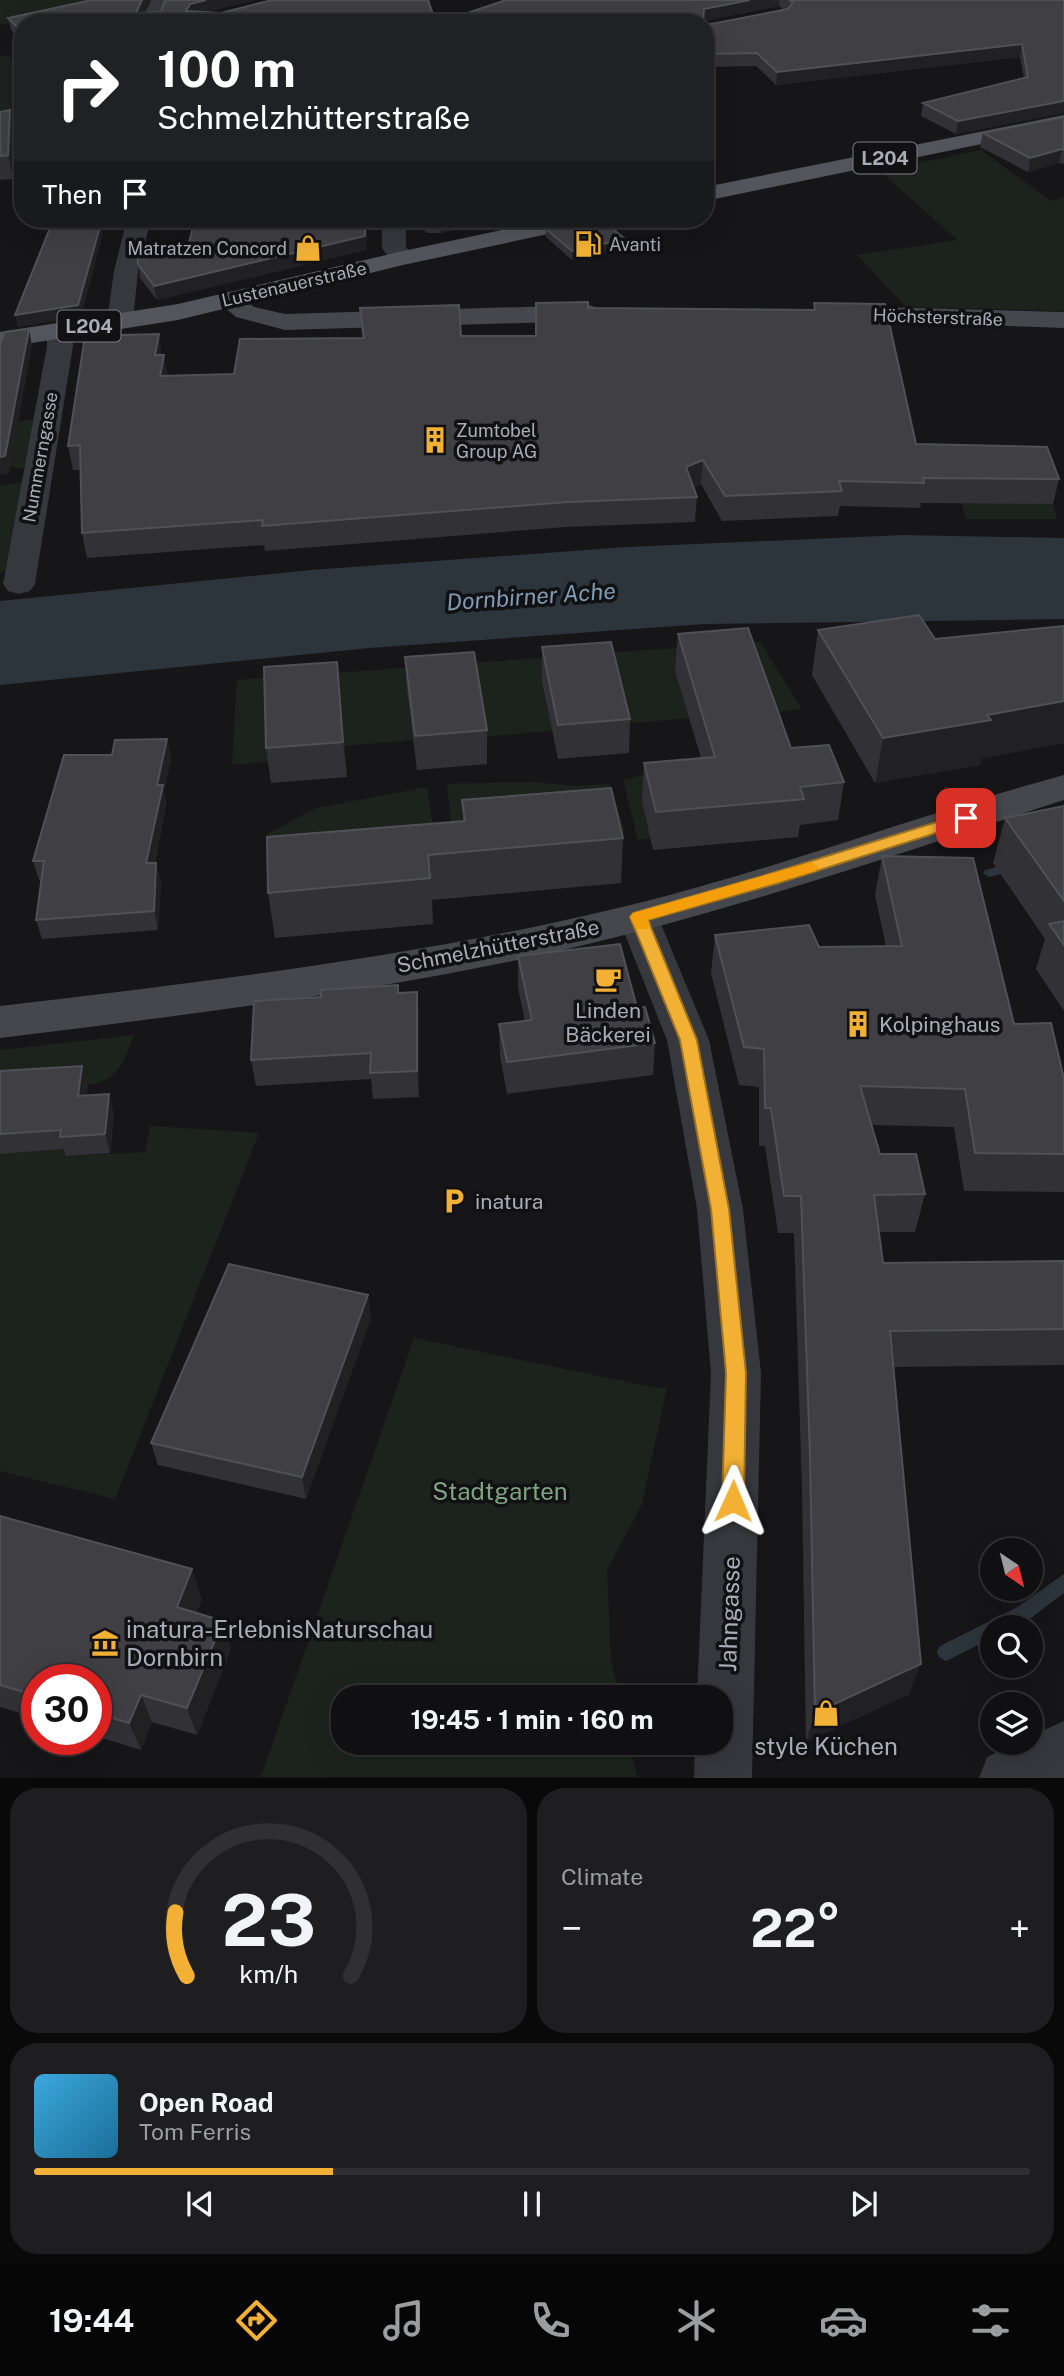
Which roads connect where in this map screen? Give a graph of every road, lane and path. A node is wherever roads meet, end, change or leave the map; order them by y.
1 (1064, 121) edge
2 (714, 192) edge
3 (137, 228) edge
4 (394, 228) edge
5 (530, 228) edge
6 (403, 258) junction
7 (229, 300) junction
8 (620, 313) edge
9 (812, 313) edge
10 (1064, 320) edge
11 (120, 321) junction
12 (60, 331) junction
13 (0, 340) edge
14 (19, 583) dead end
15 (1064, 787) edge
16 (638, 917) junction
17 (0, 1021) edge
18 (1064, 1750) edge
19 (723, 1777) edge
20 (1008, 1777) edge

1 - 2 main road, L204
3 - 11 street
4 - 6 street
5 - 6 main road, Lustenauerstraße / L204
6 - 7 main road, Lustenauerstraße / L204
7 - 8 street
7 - 11 main road, Lustenauerstraße / L204
9 - 10 street, Höchsterstraße
11 - 12 main road, Lustenauerstraße / L204
12 - 13 main road, Lustenauerstraße / L204
12 - 14 street, Nummerngasse
15 - 16 street, Schmelzhütterstraße
16 - 17 street, Schmelzhütterstraße
16 - 19 street, Jahngasse
18 - 20 street

